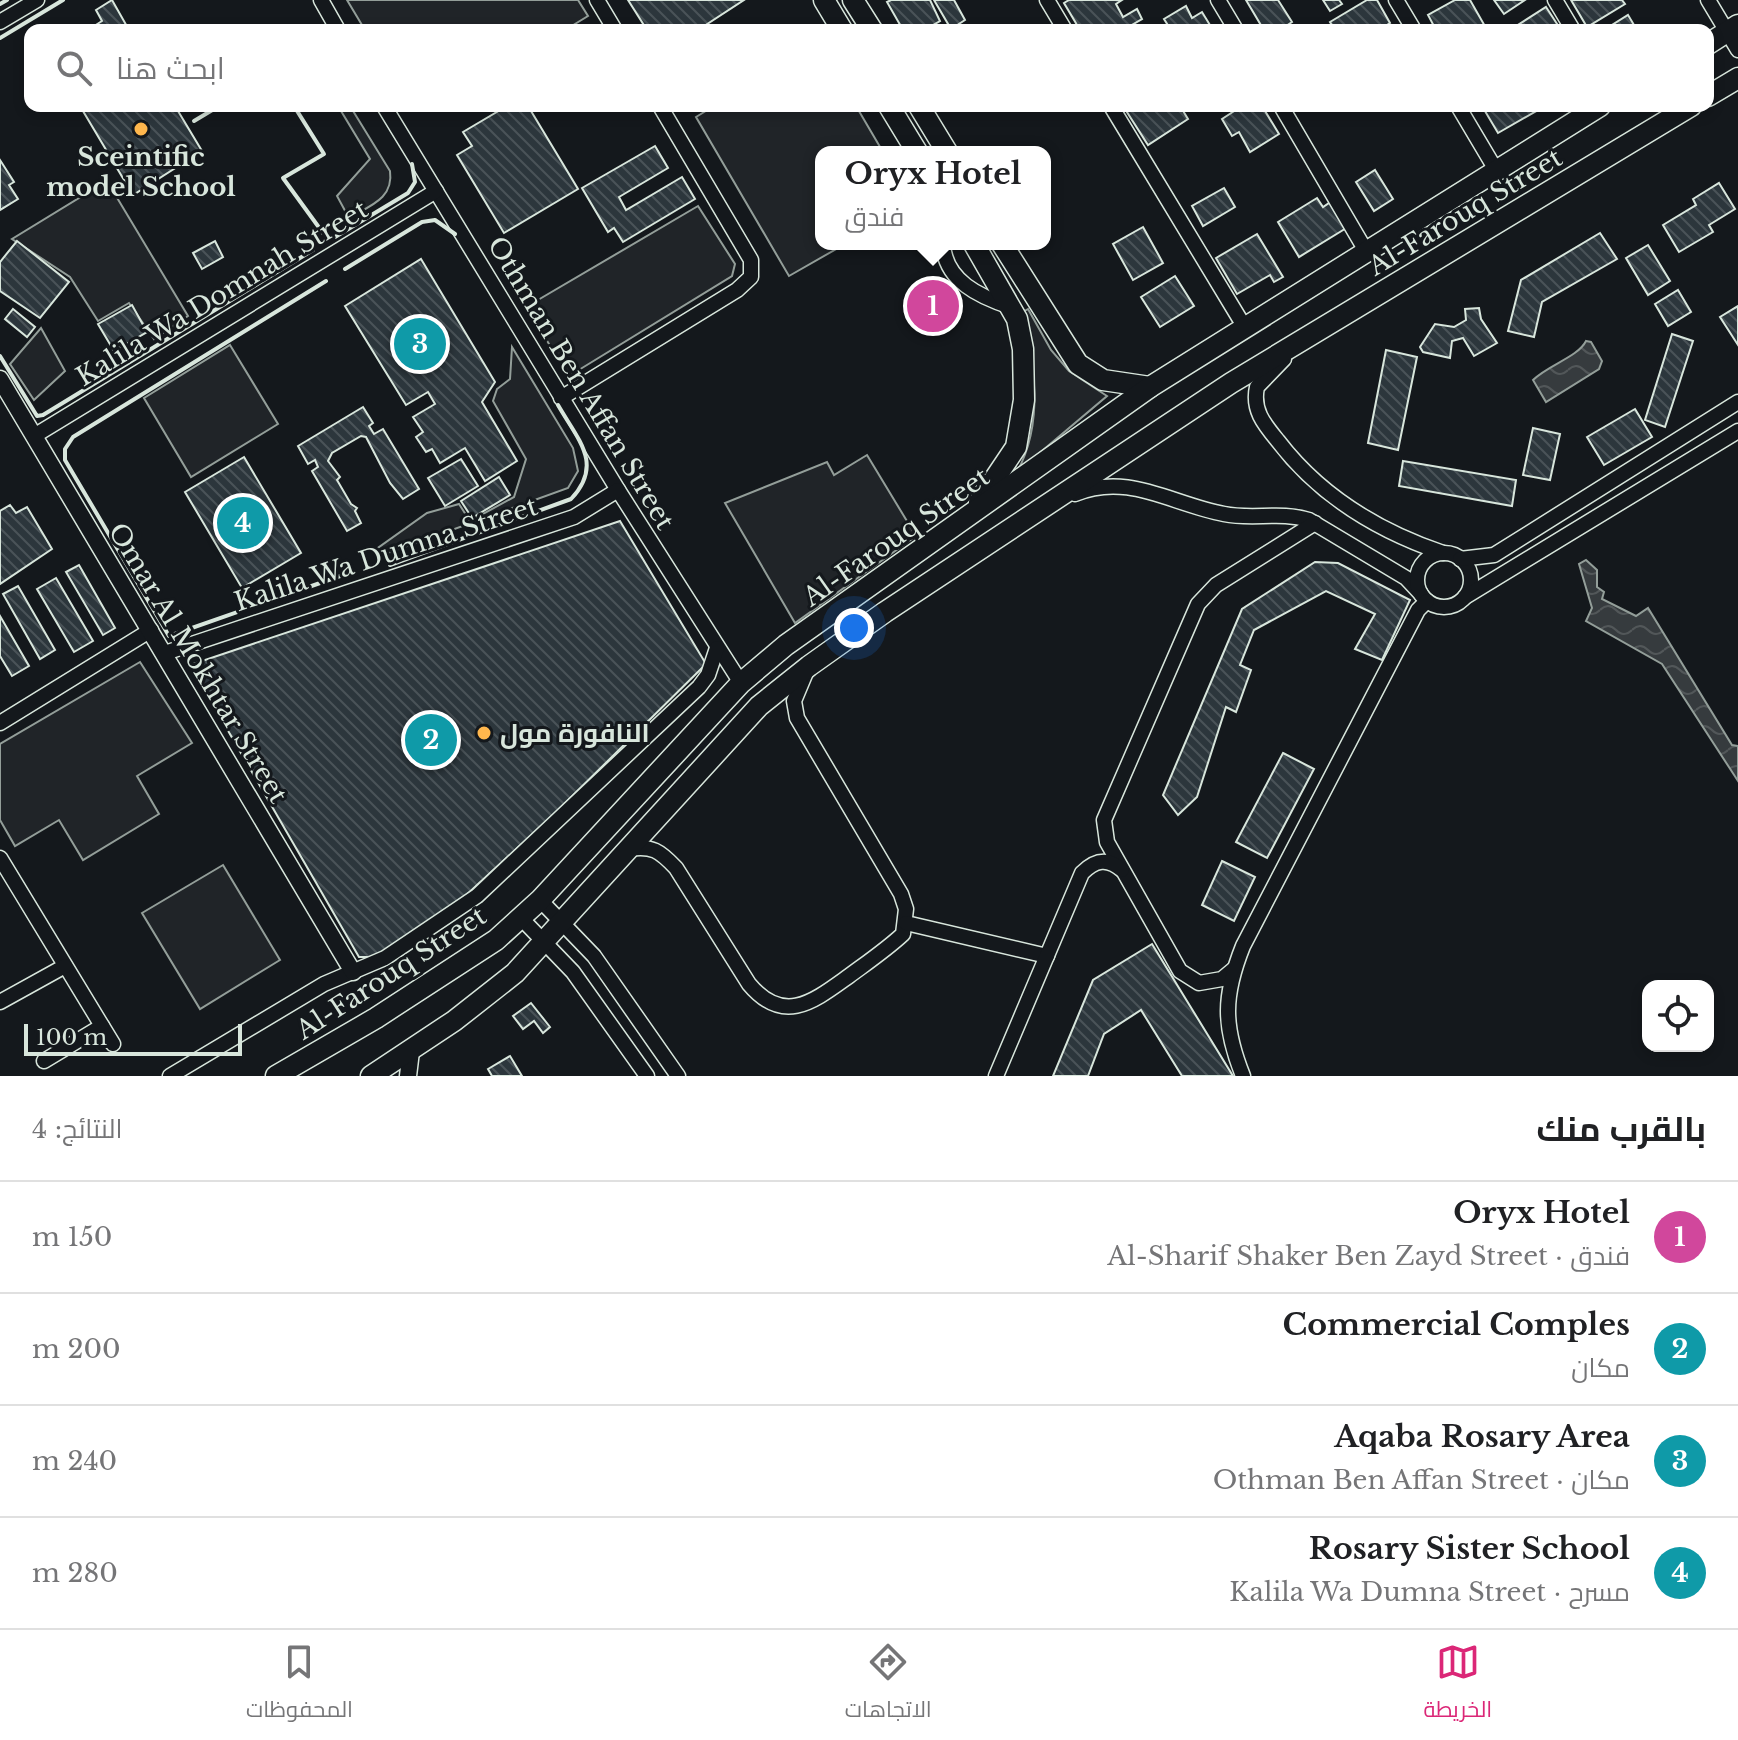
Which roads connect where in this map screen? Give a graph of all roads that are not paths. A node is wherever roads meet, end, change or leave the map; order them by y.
1 (37, 0) edge
2 (321, 0) edge
3 (597, 0) edge
4 (824, 0) edge
5 (853, 0) edge
6 (1047, 0) edge
7 (1218, 0) edge
8 (1396, 0) edge
9 (1555, 0) edge
10 (1708, 0) edge
11 (0, 22) edge
12 (335, 24) edge
13 (611, 24) edge
14 (838, 24) edge
15 (868, 24) edge
16 (1061, 24) edge
17 (1232, 24) edge
18 (1410, 24) edge
19 (1569, 24) edge
20 (1735, 36) edge
21 (1714, 42) edge
22 (1738, 78) edge
23 (1714, 92) edge
24 (388, 112) edge
25 (664, 112) edge
26 (893, 112) edge
27 (923, 112) edge
28 (1115, 112) edge
29 (1285, 112) edge
30 (1462, 112) edge
31 (1590, 112) edge
32 (1681, 112) edge
33 (913, 146) edge
34 (943, 146) edge
35 (1496, 170) junction
36 (436, 191) junction
37 (944, 250) edge
38 (978, 250) edge
39 (1006, 250) edge
40 (1366, 251) junction
41 (1013, 308) junction
42 (1244, 326) junction
43 (1317, 331) junction
44 (0, 379) edge
45 (1150, 387) junction
46 (561, 398) junction
47 (1738, 402) edge
48 (1738, 431) edge
49 (34, 436) junction
50 (618, 490) junction
51 (1045, 507) junction
52 (967, 519) junction
53 (1315, 523) junction
54 (1443, 553) junction
55 (1460, 559) junction
56 (1424, 597) junction
57 (1465, 597) junction
58 (151, 630) junction
59 (717, 648) junction
60 (165, 653) junction
61 (809, 666) junction
62 (741, 683) junction
63 (0, 723) edge
64 (628, 849) junction
65 (0, 858) edge
66 (1124, 871) junction
67 (540, 900) junction
68 (521, 918) junction
69 (564, 922) junction
70 (906, 923) junction
71 (546, 942) junction
72 (1047, 956) junction
73 (65, 966) junction
74 (1234, 969) junction
75 (353, 972) junction
76 (0, 1002) edge
77 (102, 1026) junction
78 (113, 1044) dead end
79 (411, 1051) junction
80 (44, 1061) dead end
81 (170, 1076) edge
82 (276, 1076) edge
83 (371, 1076) edge
84 (408, 1076) edge
85 (647, 1076) edge
86 (678, 1076) edge
87 (996, 1076) edge
88 (1243, 1076) edge

1 - 11 street
2 - 12 street
3 - 13 street
4 - 14 main road
5 - 15 main road
6 - 16 street
7 - 17 street
8 - 18 street
9 - 19 street
10 - 20 street
20 - 21 main road
22 - 23 main road
24 - 36 street, Othman Ben Affan Street
25 - 46 street
26 - 33 main road
27 - 34 main road
28 - 42 street
29 - 40 street
30 - 35 street
31 - 35 main road, Al-Farouq Street
32 - 43 main road, Al-Farouq Street
35 - 40 main road, Al-Farouq Street
36 - 46 street, Othman Ben Affan Street
36 - 49 street, Kalila Wa Domnah Street
37 - 41 street
38 - 41 main road
39 - 45 main road
40 - 42 main road, Al-Farouq Street
41 - 52 main road
42 - 45 main road, Al-Farouq Street
43 - 51 main road, Al-Farouq Street
43 - 54 street
44 - 49 street, Omar Al Mokhtar Street
45 - 52 main road, Al-Farouq Street
46 - 50 street, Othman Ben Affan Street
47 - 55 street
48 - 57 street
49 - 58 street, Omar Al Mokhtar Street
50 - 59 street, Othman Ben Affan Street
50 - 60 street, Kalila Wa Dumna Street
51 - 53 street
51 - 61 main road, Al-Farouq Street
52 - 62 main road, Al-Farouq Street
53 - 56 street
53 - 66 street
54 - 55 street
54 - 56 street
55 - 57 street
56 - 57 street
56 - 74 street
58 - 60 street, Omar Al Mokhtar Street
58 - 63 street
59 - 62 street, Othman Ben Affan Street
59 - 75 street
60 - 75 street, Omar Al Mokhtar Street
61 - 64 main road, Al-Farouq Street
61 - 70 street
62 - 67 main road, Al-Farouq Street
64 - 69 main road, Al-Farouq Street
64 - 70 street
65 - 73 street
66 - 72 street
66 - 74 street
67 - 68 main road, Al-Farouq Street
67 - 69 street
68 - 71 street
68 - 82 main road, Al-Farouq Street
69 - 71 main road, Al-Farouq Street
69 - 86 street
70 - 72 street
71 - 79 main road, Al-Farouq Street
71 - 85 street
72 - 87 street
73 - 76 street
73 - 77 street
74 - 88 street
75 - 81 street
77 - 78 street
77 - 80 street
79 - 83 main road, Al-Farouq Street
79 - 84 street

